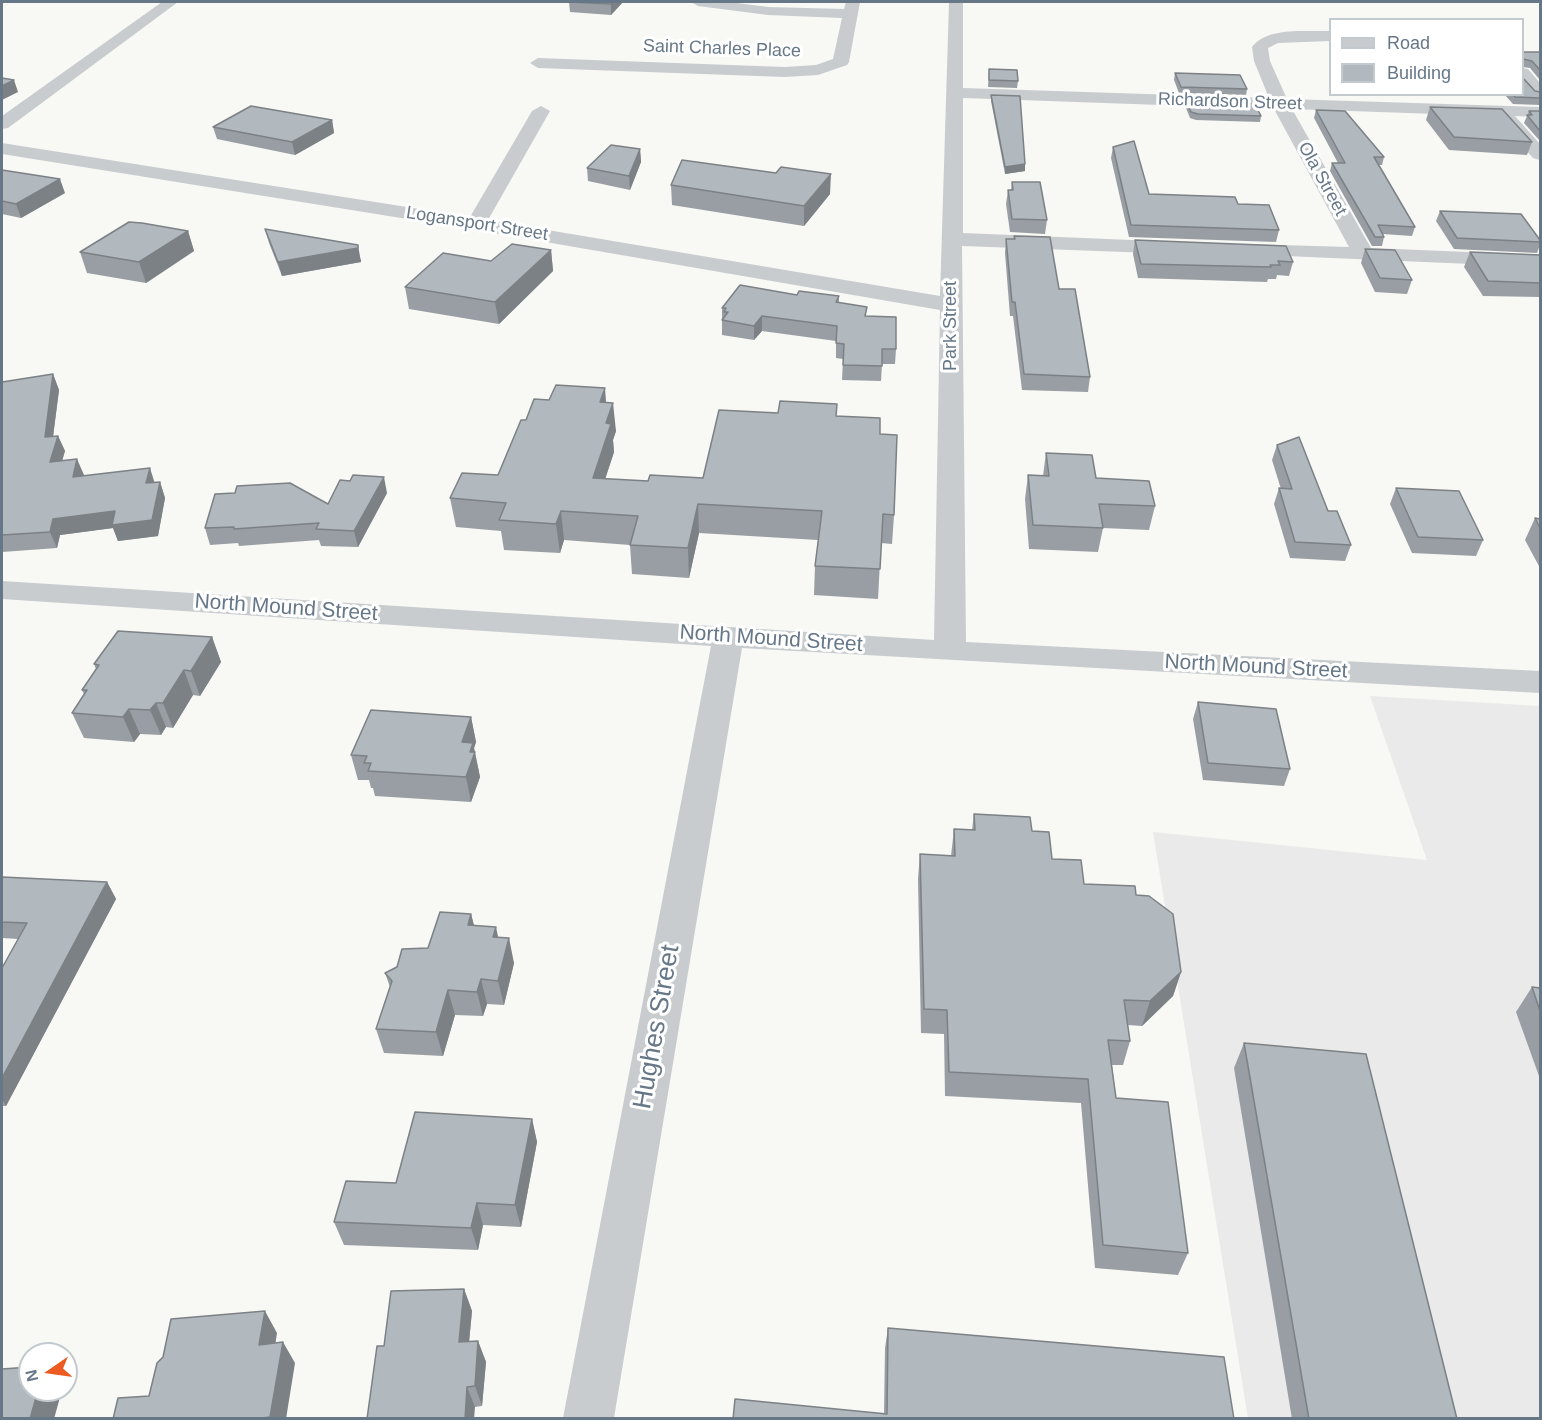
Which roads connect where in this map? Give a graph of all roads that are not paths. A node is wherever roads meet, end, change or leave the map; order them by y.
1 (171, 2) edge
2 (698, 2) edge
3 (956, 2) edge
4 (852, 8) edge
5 (1329, 36) edge
6 (538, 63) dead end
7 (1524, 75) edge
8 (956, 93) junction
9 (1540, 93) edge
10 (1434, 102) edge
11 (1280, 104) junction
12 (541, 111) dead end
13 (1500, 111) junction
14 (1540, 112) edge
15 (2, 124) edge
16 (2, 148) edge
17 (1540, 154) edge
18 (476, 224) junction
19 (952, 239) junction
20 (1199, 249) edge
21 (1223, 250) edge
22 (1364, 255) junction
23 (1540, 261) edge
24 (951, 305) junction
25 (2, 590) edge
26 (728, 636) junction
27 (950, 651) junction
28 (1540, 682) edge
29 (588, 1419) edge

1 - 15 street
2 - 4 street
3 - 8 street, Park Street
4 - 6 street, Saint Charles Place
5 - 11 street, Ola Street
7 - 9 street
8 - 11 street, Richardson Street
8 - 19 street, Park Street
10 - 11 street, Richardson Street
10 - 13 street, Richardson Street
11 - 22 street, Ola Street
12 - 18 street
13 - 14 street, Richardson Street
13 - 17 street
16 - 18 street, Logansport Street
18 - 24 street, Logansport Street
19 - 20 street
19 - 24 street, Park Street
21 - 22 street
22 - 23 street
24 - 27 street, Park Street
25 - 26 street, North Mound Street
26 - 27 street, North Mound Street
26 - 29 street, Hughes Street
27 - 28 street, North Mound Street

